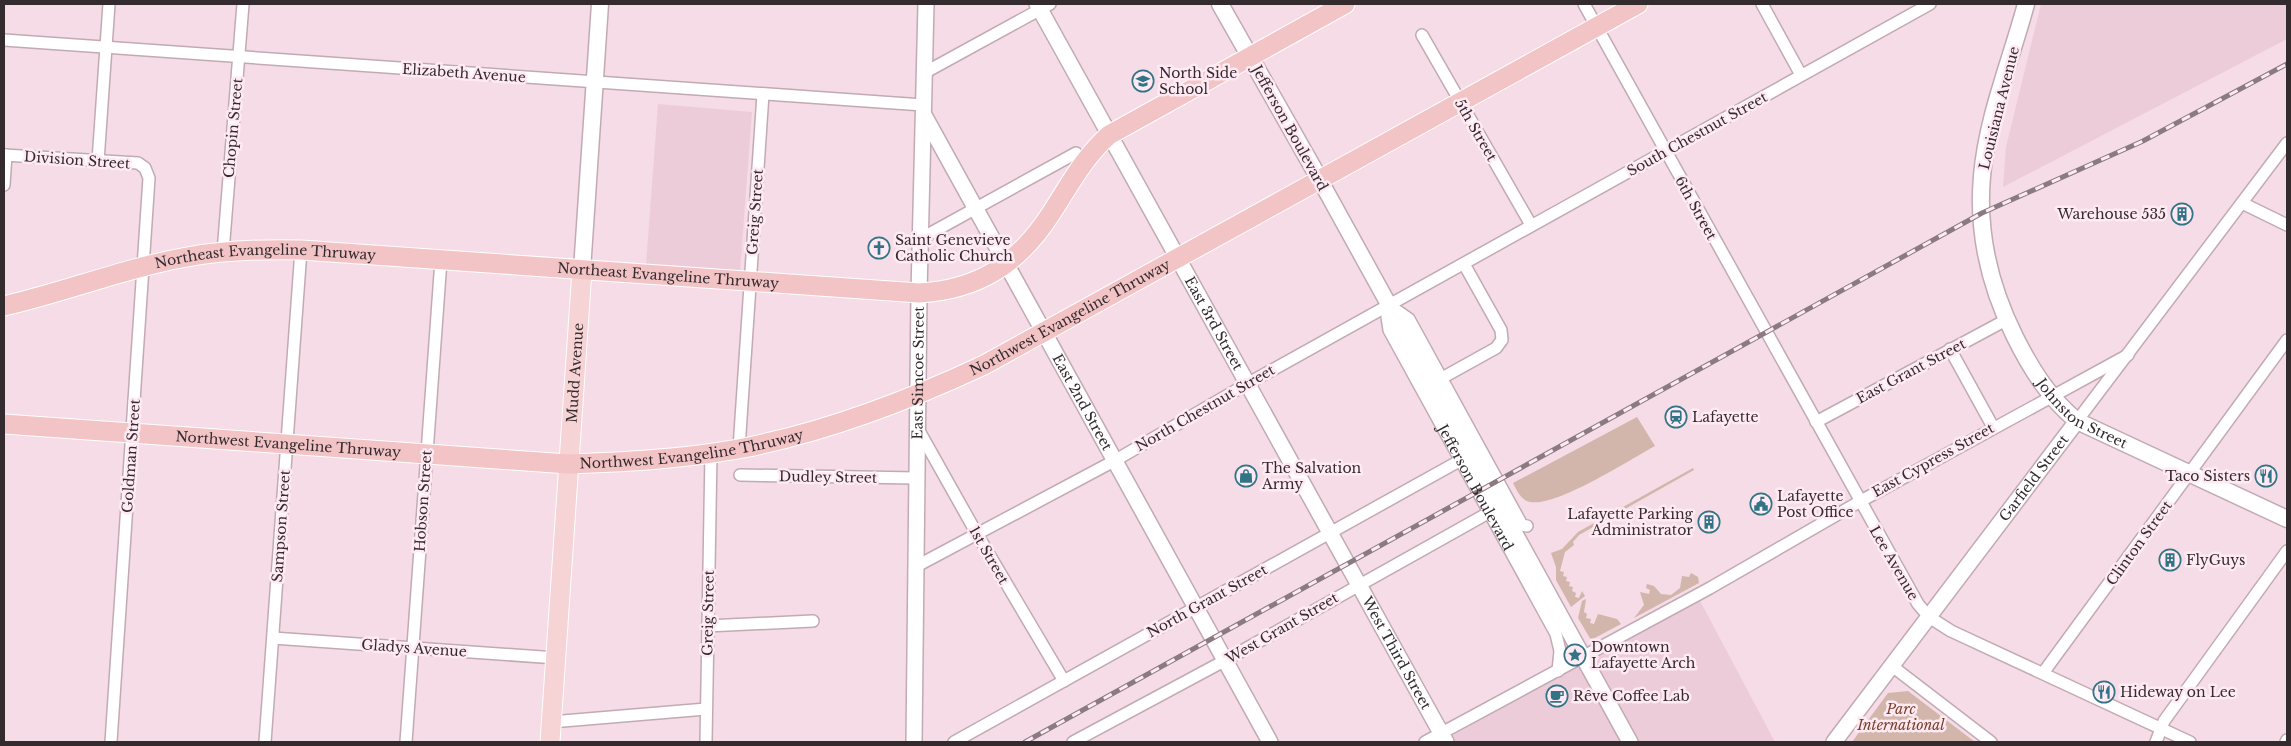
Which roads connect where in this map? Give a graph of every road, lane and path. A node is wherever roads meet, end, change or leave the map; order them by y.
1 (109, 4) edge
2 (243, 4) edge
3 (600, 4) edge
4 (926, 4) edge
5 (1220, 4) edge
6 (1345, 4) edge
7 (1584, 4) edge
8 (1638, 4) edge
9 (1762, 4) edge
10 (1930, 4) edge
11 (2026, 4) edge
12 (1042, 6) edge
13 (1597, 26) junction
14 (1422, 35) dead end
15 (4, 40) edge
16 (106, 47) junction
17 (1250, 56) junction
18 (239, 57) junction
19 (924, 74) junction
20 (1801, 75) junction
21 (595, 83) junction
22 (763, 94) junction
23 (1460, 102) junction
24 (923, 109) junction
25 (1110, 135) junction
26 (2287, 143) edge
27 (1665, 152) junction
28 (1076, 153) dead end
29 (5, 155) edge
30 (98, 161) junction
31 (147, 171) joint
32 (1320, 180) junction
33 (4, 184) edge
34 (2242, 204) junction
35 (976, 208) junction
36 (1982, 214) joint
37 (1531, 225) junction
38 (2287, 225) edge
39 (920, 239) junction
40 (301, 250) junction
41 (223, 252) junction
42 (1178, 259) junction
43 (441, 260) junction
44 (1006, 264) junction
45 (1464, 264) junction
46 (144, 267) junction
47 (582, 270) junction
48 (751, 282) junction
49 (919, 293) junction
50 (1389, 305) junction
51 (4, 306) edge
52 (2006, 320) junction
53 (1043, 333) junction
54 (1765, 333) joint
55 (2287, 340) edge
56 (1950, 349) junction
57 (2128, 354) junction
58 (1442, 378) junction
59 (1247, 384) junction
60 (918, 395) junction
61 (2050, 396) junction
62 (2077, 421) junction
63 (1816, 422) junction
64 (4, 424) edge
65 (1993, 427) junction
66 (917, 428) junction
67 (133, 433) junction
68 (287, 445) junction
69 (739, 448) junction
70 (711, 453) junction
71 (427, 455) junction
72 (1461, 460) junction
73 (1114, 461) junction
74 (568, 464) junction
75 (740, 475) dead end
76 (2190, 475) junction
77 (916, 478) junction
78 (1859, 502) junction
79 (1490, 512) junction
80 (2287, 519) edge
81 (1527, 526) dead end
82 (1329, 532) junction
83 (976, 534) junction
84 (2287, 551) edge
85 (1347, 564) joint
86 (915, 567) junction
87 (1358, 585) junction
88 (1195, 608) junction
89 (1929, 617) junction
90 (813, 621) dead end
91 (707, 626) junction
92 (273, 638) junction
93 (413, 648) junction
94 (556, 658) junction
95 (1582, 658) junction
96 (1224, 661) junction
97 (1892, 666) junction
98 (1558, 671) junction
99 (2043, 673) junction
100 (1064, 681) junction
101 (706, 709) junction
102 (551, 722) junction
103 (2160, 728) junction
104 (1443, 738) edge
105 (111, 742) edge
106 (265, 742) edge
107 (406, 742) edge
108 (550, 742) edge
109 (706, 742) edge
110 (914, 742) edge
111 (954, 742) edge
112 (1073, 742) edge
113 (1270, 742) edge
114 (1425, 742) edge
115 (1630, 742) edge
116 (1834, 742) edge
117 (1991, 742) edge
118 (2156, 742) edge
119 (2190, 742) edge

1 - 16 street
2 - 18 street, Chopin Street
3 - 21 main road, Mudd Avenue
4 - 19 street, East Simcoe Street
5 - 17 main road, Jefferson Boulevard
6 - 17 highway, Northeast Evangeline Thruway
7 - 13 street, 6th Street
8 - 13 highway, Northwest Evangeline Thruway
9 - 20 street
10 - 20 street, South Chestnut Street
11 - 36 main road, Louisiana Avenue
12 - 19 street
12 - 25 street, East 3rd Street
13 - 23 highway, Northwest Evangeline Thruway
13 - 27 street, 6th Street
14 - 23 street, 5th Street
15 - 16 street, Elizabeth Avenue
16 - 18 street, Elizabeth Avenue
16 - 30 street
17 - 25 highway, Northeast Evangeline Thruway
17 - 32 main road, Jefferson Boulevard
18 - 21 street, Elizabeth Avenue
18 - 41 street, Chopin Street
19 - 24 street, East Simcoe Street
20 - 27 street, South Chestnut Street
21 - 22 street, Elizabeth Avenue
21 - 47 main road, Mudd Avenue
22 - 24 street, Elizabeth Avenue
22 - 48 street, Greig Street
23 - 32 highway, Northwest Evangeline Thruway
23 - 37 street, 5th Street
24 - 35 street, East 2nd Street
24 - 39 street, East Simcoe Street
25 - 42 street, East 3rd Street
25 - 44 highway, Northeast Evangeline Thruway
26 - 34 street, Garfield Street
27 - 37 street, South Chestnut Street
27 - 54 street, 6th Street
28 - 35 street
29 - 30 street, Division Street
29 - 33 street
30 - 31 street, Division Street
31 - 46 street, Goldman Street
32 - 42 highway, Northwest Evangeline Thruway
32 - 50 street, Jefferson Boulevard
34 - 38 street
34 - 57 street, Garfield Street
35 - 39 street
35 - 44 street, East 2nd Street
36 - 52 main road, Johnston Street
37 - 45 street, South Chestnut Street
39 - 49 street, East Simcoe Street
40 - 41 highway, Northeast Evangeline Thruway
40 - 43 highway, Northeast Evangeline Thruway
40 - 68 street, Sampson Street
41 - 46 highway, Northeast Evangeline Thruway
42 - 53 highway, Northwest Evangeline Thruway
42 - 59 street, East 3rd Street
43 - 47 highway, Northeast Evangeline Thruway
43 - 71 street, Hobson Street
44 - 49 highway, Northeast Evangeline Thruway
44 - 53 street, East 2nd Street
45 - 50 street, South Chestnut Street
45 - 58 street
46 - 51 highway, Northeast Evangeline Thruway
46 - 67 street, Goldman Street
47 - 48 highway, Northeast Evangeline Thruway
47 - 74 main road, Mudd Avenue
48 - 49 highway, Northeast Evangeline Thruway
48 - 69 street, Greig Street
49 - 60 street, East Simcoe Street
50 - 58 street, Jefferson Boulevard
50 - 59 street, North Chestnut Street
50 - 72 street, Jefferson Boulevard
50 - 95 street, Jefferson Boulevard
52 - 56 street, East Grant Street
52 - 61 main road, Johnston Street
53 - 60 highway, Northwest Evangeline Thruway
53 - 73 street, East 2nd Street
54 - 63 street, Lee Avenue
55 - 76 street, Clinton Street
56 - 63 street, East Grant Street
56 - 65 street
57 - 61 street, East Cypress Street
57 - 62 street, Garfield Street
58 - 81 street, Jefferson Boulevard
59 - 73 street, North Chestnut Street
59 - 82 street, East 3rd Street
60 - 66 street, East Simcoe Street
60 - 69 highway, Northwest Evangeline Thruway
61 - 62 main road, Johnston Street
61 - 65 street, East Cypress Street
62 - 76 main road, Johnston Street
62 - 89 street, Garfield Street
63 - 78 street, Lee Avenue
64 - 67 highway, Northwest Evangeline Thruway
65 - 78 street, East Cypress Street
66 - 77 street, East Simcoe Street
66 - 83 street, 1st Street
67 - 68 highway, Northwest Evangeline Thruway
67 - 105 street, Goldman Street
68 - 71 highway, Northwest Evangeline Thruway
68 - 92 street, Sampson Street
69 - 70 highway, Northwest Evangeline Thruway
70 - 74 highway, Northwest Evangeline Thruway
70 - 91 street, Greig Street
71 - 74 highway, Northwest Evangeline Thruway
71 - 93 street, Hobson Street
72 - 79 street, Jefferson Boulevard
72 - 82 street, North Grant Street
73 - 83 street, North Chestnut Street
73 - 88 street, East 2nd Street
74 - 94 main road, Mudd Avenue
75 - 77 street, Dudley Street
76 - 80 main road, Johnston Street
76 - 99 street, Clinton Street
77 - 86 street, East Simcoe Street
78 - 89 street, Lee Avenue
78 - 95 street, East Cypress Street
79 - 87 street, West Grant Street
79 - 98 street, Jefferson Boulevard
82 - 85 street, East 3rd Street
82 - 88 street, North Grant Street
83 - 86 street, North Chestnut Street
83 - 100 street, 1st Street
84 - 103 street
85 - 87 street, West Third Street
86 - 110 street, East Simcoe Street
87 - 96 street, West Grant Street
87 - 104 street, West Third Street
88 - 96 street, East 2nd Street
88 - 100 street, North Grant Street
89 - 97 street, Garfield Street
89 - 99 street, Lee Avenue
90 - 91 street
91 - 101 street, Greig Street
92 - 93 street, Gladys Avenue
92 - 106 street, Sampson Street
93 - 94 street, Gladys Avenue
93 - 107 street, Hobson Street
94 - 102 main road, Mudd Avenue
95 - 98 street, East Cypress Street
95 - 115 street, Jefferson Boulevard
96 - 112 street, West Grant Street
96 - 113 street, East 2nd Street
97 - 116 street, Garfield Street
97 - 117 street
98 - 104 street, East Cypress Street
99 - 103 street, Lee Avenue
100 - 111 street, North Grant Street
101 - 102 street
101 - 109 street, Greig Street
102 - 108 main road, Mudd Avenue
103 - 118 street
103 - 119 street, Lee Avenue
104 - 114 street, East Cypress Street

